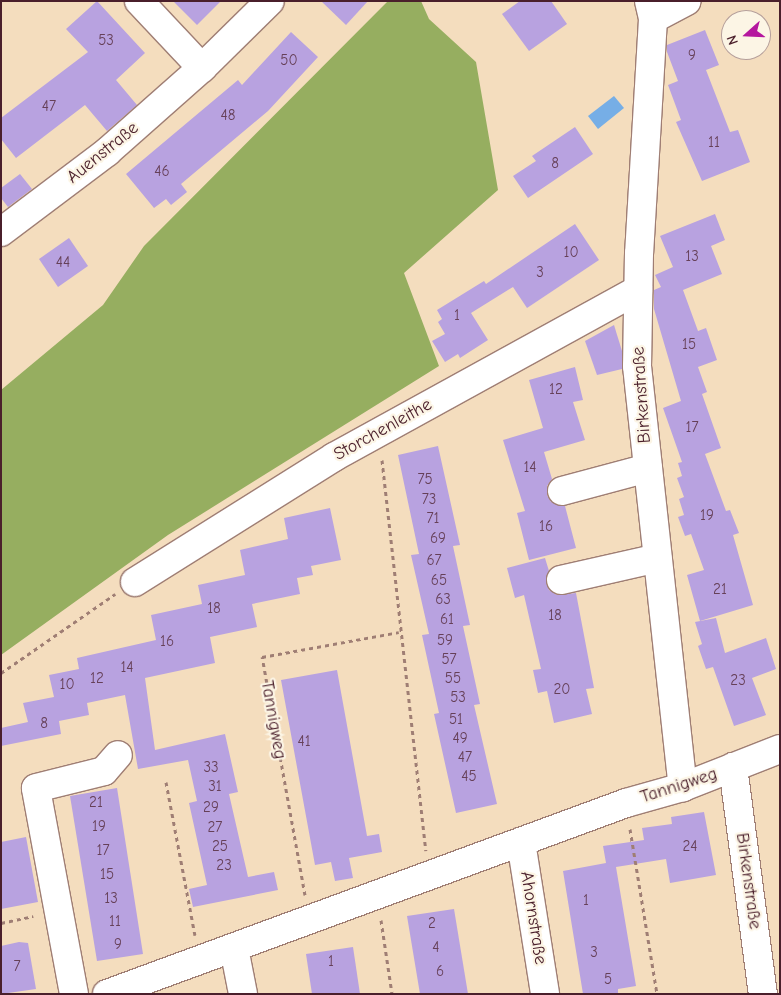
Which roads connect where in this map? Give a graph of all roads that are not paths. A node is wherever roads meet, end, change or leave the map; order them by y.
1 (139, 1) edge
2 (270, 1) edge
3 (687, 1) edge
4 (651, 10) edge
5 (202, 68) junction
6 (1, 232) edge
7 (638, 290) junction
8 (648, 468) junction
9 (562, 491) dead end
10 (658, 558) junction
11 (561, 580) dead end
12 (134, 582) dead end
13 (780, 749) edge
14 (118, 755) dead end
15 (733, 767) junction
16 (683, 787) junction
17 (521, 842) junction
18 (234, 948) junction
19 (74, 994) edge
20 (107, 994) edge
21 (243, 994) edge
22 (545, 994) edge
23 (763, 994) edge

1 - 5 street
2 - 5 street, Auenstraße
3 - 4 street
4 - 7 street, Birkenstraße
5 - 6 street, Auenstraße
7 - 8 street, Birkenstraße
7 - 12 street, Storchenleithe
8 - 9 street
8 - 10 street, Birkenstraße
10 - 11 street
10 - 16 street, Birkenstraße
13 - 15 street, Tannigweg
14 - 19 street
15 - 16 street, Tannigweg
15 - 23 street, Birkenstraße
16 - 17 street, Tannigweg
17 - 18 street, Tannigweg
17 - 22 street, Ahornstraße
18 - 20 street, Tannigweg
18 - 21 street

